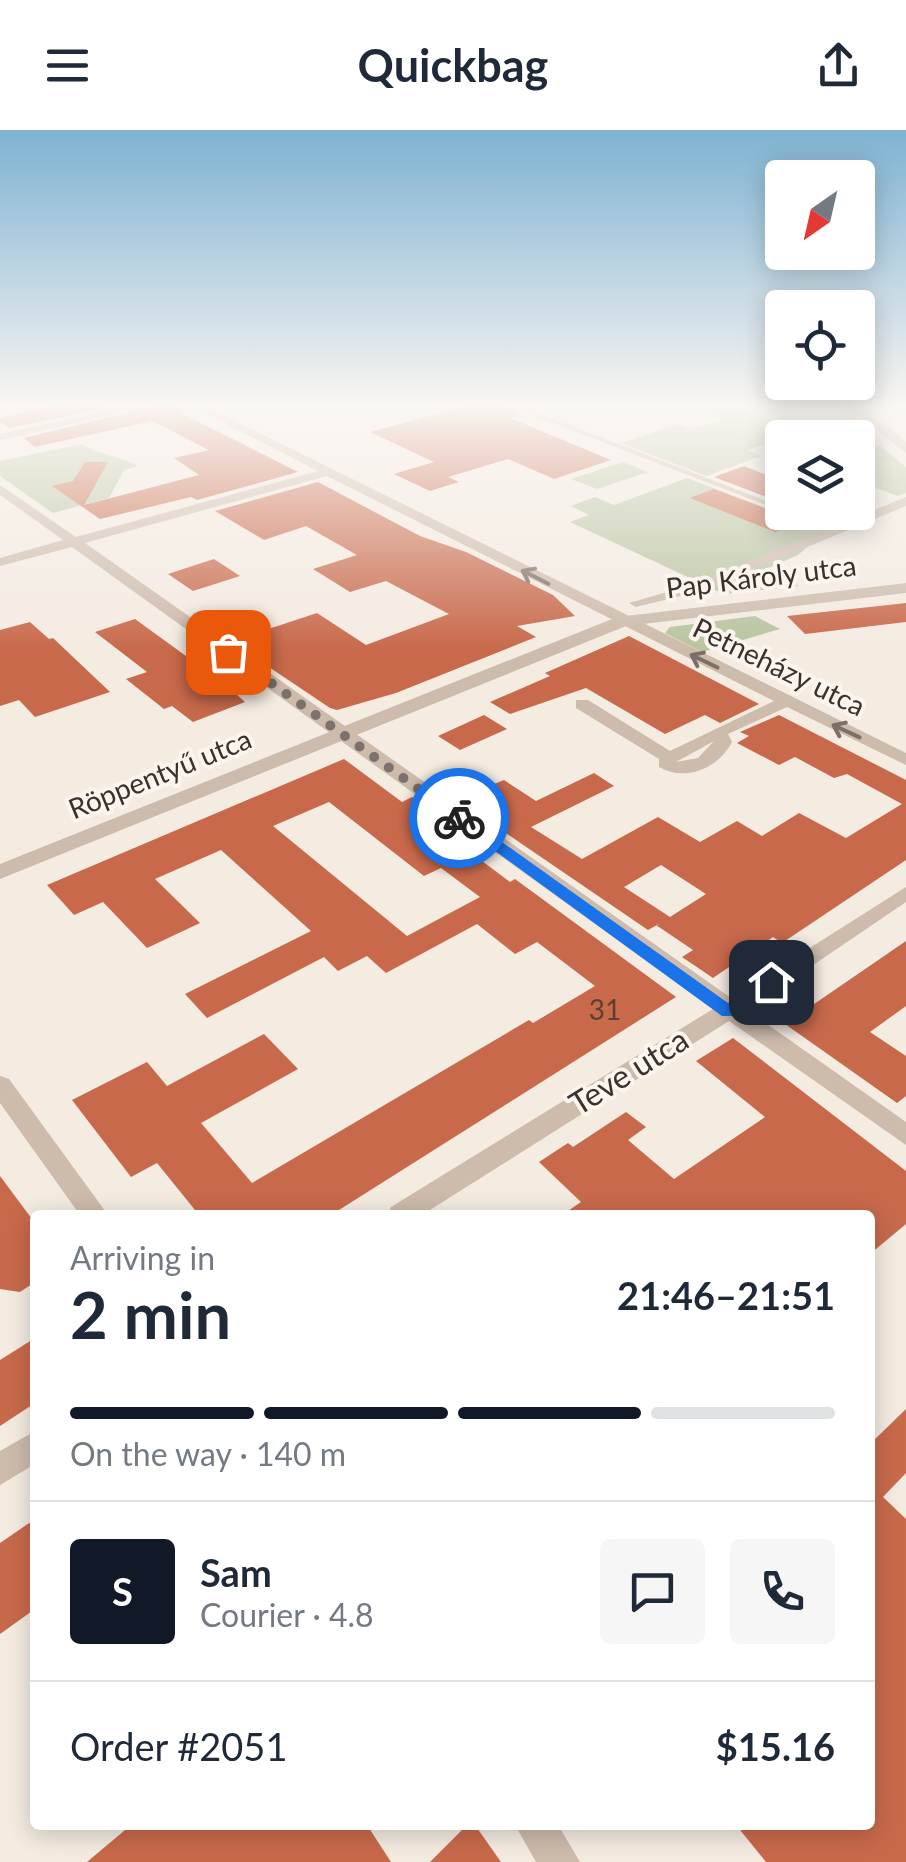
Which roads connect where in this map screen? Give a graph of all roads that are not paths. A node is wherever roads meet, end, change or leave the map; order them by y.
1 (271, 488) edge
2 (360, 488) edge
3 (725, 488) edge
4 (0, 489) edge
5 (904, 502) edge
6 (765, 503) edge
7 (875, 514) edge
8 (835, 530) edge
9 (74, 542) junction
10 (0, 562) edge
11 (906, 588) edge
12 (636, 603) dead end
13 (622, 621) junction
14 (785, 702) junction
15 (582, 704) dead end
16 (340, 732) junction
17 (906, 760) edge
18 (0, 872) edge
19 (906, 893) edge
20 (728, 1012) junction
21 (0, 1085) edge
22 (906, 1135) edge
23 (90, 1210) edge
24 (408, 1210) edge
25 (30, 1449) edge
26 (0, 1469) edge
27 (538, 1830) edge
28 (560, 1862) edge

1 - 9 street
13 -> 2 street, Petneházy utca
3 - 6 street
4 - 9 street
5 - 7 street
8 - 12 street
9 - 10 street
9 - 16 street
11 - 13 street, Pap Károly utca
14 -> 13 street, Petneházy utca
13 - 16 street, Röppentyű utca
14 - 15 street
17 -> 14 street, Petneházy utca
16 - 18 street, Röppentyű utca
16 - 20 street
19 - 20 street, Teve utca
20 - 22 street
20 - 24 street, Teve utca
21 - 23 street
25 - 26 street
27 - 28 street

